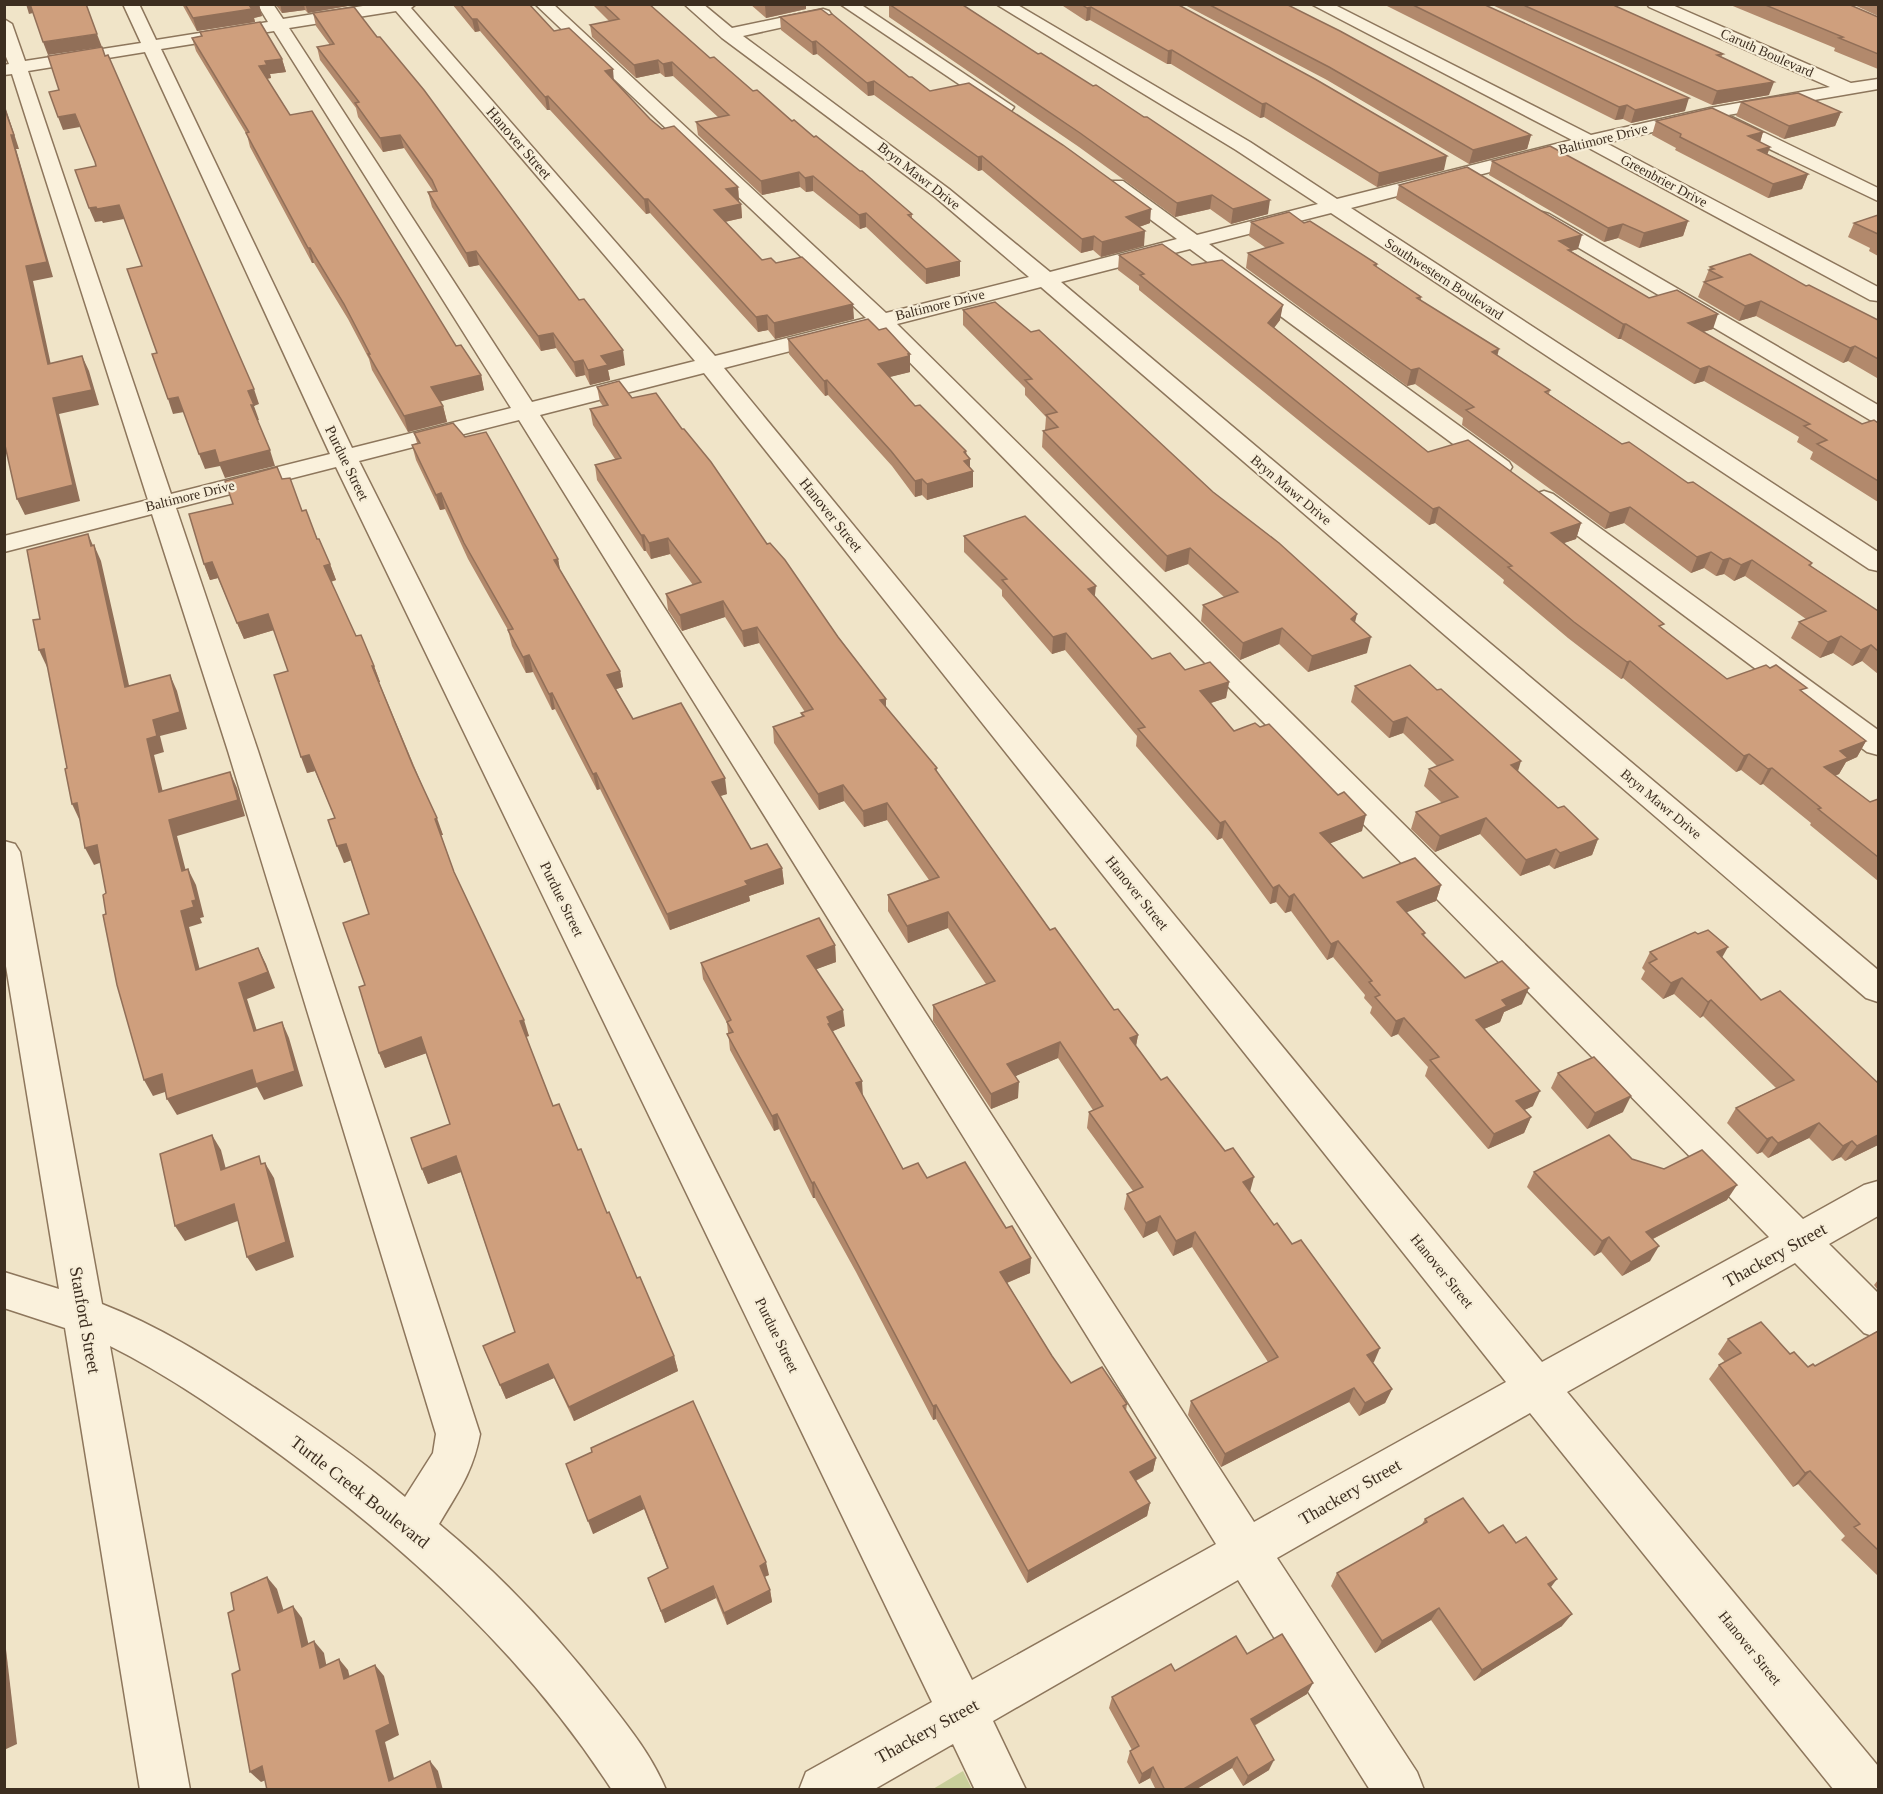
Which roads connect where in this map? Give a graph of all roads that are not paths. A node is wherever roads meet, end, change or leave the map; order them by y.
1 (131, 4) edge
2 (265, 4) edge
3 (543, 4) edge
4 (692, 4) edge
5 (1004, 4) edge
6 (1319, 4) edge
7 (1655, 4) edge
8 (402, 5) edge
9 (857, 6) edge
10 (4, 24) edge
11 (277, 25) junction
12 (728, 34) junction
13 (150, 46) junction
14 (11, 68) edge
15 (1878, 84) edge
16 (1848, 89) junction
17 (1878, 102) edge
18 (1688, 104) edge
19 (1710, 113) junction
20 (1022, 118) edge
21 (1589, 141) junction
22 (1446, 162) edge
23 (1100, 173) edge
24 (1466, 173) junction
25 (1486, 185) edge
26 (1878, 195) edge
27 (1334, 207) junction
28 (1528, 210) edge
29 (1194, 242) junction
30 (1043, 279) junction
31 (1878, 295) edge
32 (881, 320) junction
33 (710, 365) junction
34 (524, 412) junction
35 (1878, 415) edge
36 (344, 457) junction
37 (161, 504) junction
38 (4, 544) edge
39 (1878, 563) edge
40 (1878, 745) edge
41 (4, 852) edge
42 (1878, 989) edge
43 (1878, 1197) edge
44 (1800, 1241) junction
45 (4, 1290) edge
46 (85, 1317) junction
47 (1878, 1320) edge
48 (1536, 1387) junction
49 (411, 1529) junction
50 (1246, 1551) junction
51 (963, 1711) junction
52 (165, 1790) edge
53 (641, 1790) edge
54 (824, 1790) edge
55 (1000, 1790) edge
56 (1399, 1790) edge
57 (1866, 1790) edge

1 - 13 street, Purdue Street
2 - 11 street
3 - 32 street
4 - 12 street, Bryn Mawr Drive
5 - 27 street, Southwestern Boulevard
6 - 21 street, Greenbrier Drive
7 - 16 street, Caruth Boulevard
8 - 11 street
8 - 33 street, Hanover Street
9 - 12 street
9 - 20 street
10 - 14 street
11 - 13 street
11 - 34 street
12 - 30 street, Bryn Mawr Drive
13 - 14 street
13 - 36 street, Purdue Street
14 - 37 street
15 - 16 street, Baltimore Drive
16 - 17 street, Caruth Boulevard
16 - 19 street, Baltimore Drive
18 - 19 street
19 - 21 street, Baltimore Drive
19 - 26 street
21 - 24 street, Baltimore Drive
21 - 31 street, Greenbrier Drive
22 - 24 street
23 - 29 street
24 - 25 street
24 - 27 street, Baltimore Drive
27 - 29 street, Baltimore Drive
27 - 39 street, Southwestern Boulevard
28 - 35 street
29 - 30 street, Baltimore Drive
29 - 40 street
30 - 32 street, Baltimore Drive
30 - 42 street, Bryn Mawr Drive
32 - 33 street, Baltimore Drive
32 - 44 street
33 - 34 street, Baltimore Drive
33 - 48 street, Hanover Street
34 - 36 street, Baltimore Drive
34 - 50 street
36 - 37 street, Baltimore Drive
36 - 51 street, Purdue Street
37 - 38 street, Baltimore Drive
37 - 49 street
41 - 46 street, Stanford Street
43 - 44 street, Thackery Street
44 - 47 street
44 - 48 street, Thackery Street
45 - 46 street, Turtle Creek Boulevard
46 - 49 street, Turtle Creek Boulevard
46 - 52 street, Stanford Street
48 - 50 street, Thackery Street
48 - 57 street, Hanover Street
49 - 53 street, Turtle Creek Boulevard
50 - 51 street, Thackery Street
50 - 56 street
51 - 54 street, Thackery Street
51 - 55 street, Purdue Street

